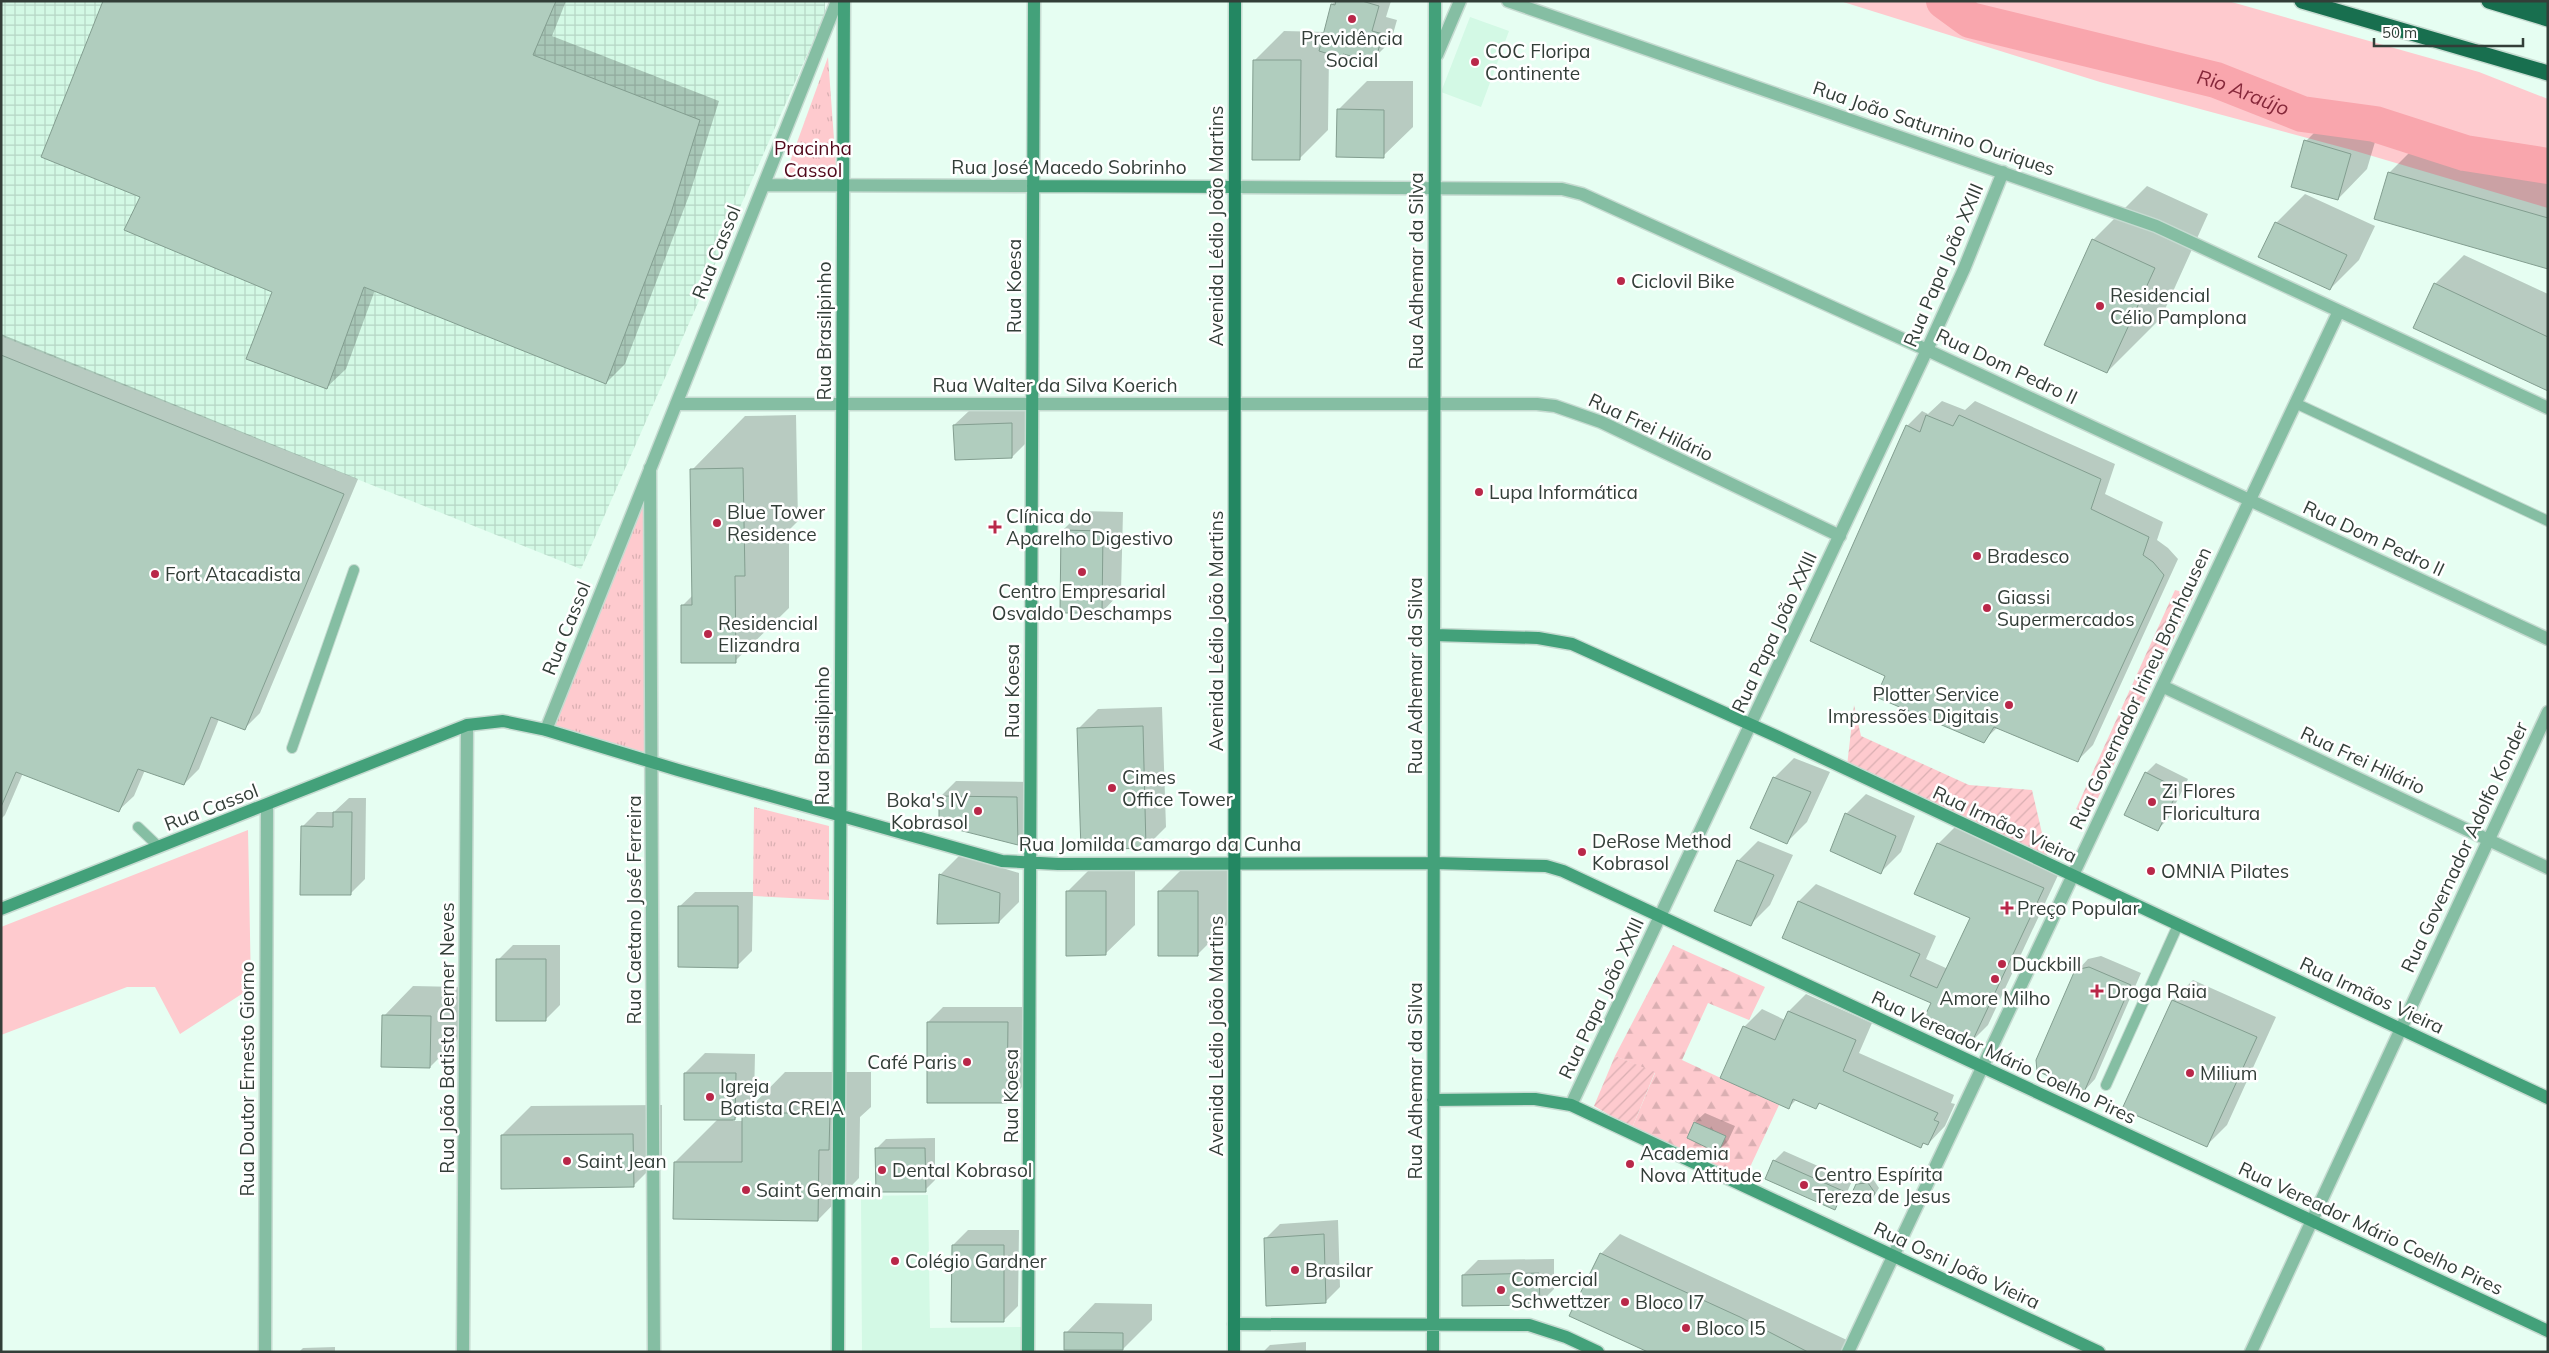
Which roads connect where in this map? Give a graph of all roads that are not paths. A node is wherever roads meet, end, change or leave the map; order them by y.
1 (837, 1) edge
2 (844, 1) edge
3 (1034, 1) edge
4 (1235, 1) edge
5 (1435, 1) edge
6 (1460, 1) edge
7 (1508, 1) edge
8 (2302, 1) edge
9 (2488, 1) edge
10 (2508, 1) edge
11 (2548, 7) edge
12 (2548, 19) edge
13 (1437, 55) junction
14 (2520, 64) junction
15 (2548, 72) edge
16 (2548, 78) edge
17 (2002, 172) junction
18 (764, 184) junction
19 (843, 185) junction
20 (1033, 186) junction
21 (1235, 187) junction
22 (1435, 188) junction
23 (2339, 311) junction
24 (1927, 350) junction
25 (1434, 402) junction
26 (1235, 403) junction
27 (2295, 403) junction
28 (676, 404) junction
29 (842, 404) junction
30 (1032, 404) junction
31 (2548, 408) edge
32 (650, 468) junction
33 (2250, 500) junction
34 (2548, 520) edge
35 (1840, 536) junction
36 (354, 570) dead end
37 (1434, 635) junction
38 (2548, 639) edge
39 (2162, 686) junction
40 (2548, 712) edge
41 (467, 725) junction
42 (1751, 725) junction
43 (546, 730) junction
44 (292, 748) dead end
45 (652, 763) junction
46 (267, 806) junction
47 (840, 815) junction
48 (138, 827) dead end
49 (2488, 840) junction
50 (159, 847) junction
51 (1235, 863) junction
52 (1030, 864) junction
53 (1434, 864) junction
54 (2548, 868) edge
55 (2073, 876) junction
56 (1, 909) edge
57 (1660, 917) junction
58 (2178, 925) junction
59 (2400, 1029) junction
60 (1982, 1067) junction
61 (2106, 1085) dead end
62 (2548, 1098) edge
63 (1434, 1100) junction
64 (1571, 1105) junction
65 (2312, 1221) junction
66 (1894, 1256) junction
67 (1433, 1323) junction
68 (1234, 1324) junction
69 (2548, 1331) edge
70 (265, 1352) edge
71 (463, 1352) edge
72 (654, 1352) edge
73 (838, 1352) edge
74 (1028, 1352) edge
75 (1234, 1352) edge
76 (1433, 1352) edge
77 (1598, 1352) edge
78 (1848, 1352) edge
79 (2099, 1352) edge
80 (2251, 1352) edge

1 - 18 street, Rua Cassol
2 - 19 street, Rua Brasilpinho
3 - 20 street, Rua Koesa
4 - 21 main road, Avenida Lédio João Martins
5 - 13 street, Rua Adhemar da Silva
6 - 13 street
7 - 17 street, Rua João Saturnino Ouriques
8 - 14 highway
9 - 12 highway
10 - 11 highway
13 - 22 street, Rua Adhemar da Silva
14 - 15 highway
14 - 16 highway
17 - 23 street, Rua João Saturnino Ouriques
17 - 24 street, Rua Papa João XXIII
18 - 19 street, Rua José Macedo Sobrinho
18 - 28 street, Rua Cassol
19 - 20 street, Rua José Macedo Sobrinho
19 - 29 street, Rua Brasilpinho
20 - 21 street, Rua José Macedo Sobrinho
20 - 30 street, Rua Koesa
21 - 22 street, Rua José Macedo Sobrinho
21 - 26 main road, Avenida Lédio João Martins
22 - 24 street, Rua Dom Pedro II
22 - 25 street, Rua Adhemar da Silva
23 - 27 street, Rua Governador Irineu Bornhausen
23 - 31 street, Rua João Saturnino Ouriques
24 - 33 street, Rua Dom Pedro II
24 - 35 street, Rua Papa João XXIII
25 - 26 street, Rua Walter da Silva Koerich
25 - 35 street, Rua Frei Hilário
25 - 37 street, Rua Adhemar da Silva
26 - 30 street, Rua Walter da Silva Koerich
26 - 51 main road, Avenida Lédio João Martins
27 - 33 street, Rua Governador Irineu Bornhausen
27 - 34 lane
28 - 29 street, Rua Walter da Silva Koerich
28 - 32 street, Rua Cassol
29 - 30 street, Rua Walter da Silva Koerich
29 - 47 street, Rua Brasilpinho
30 - 52 street, Rua Koesa
32 - 43 street, Rua Cassol
32 - 45 street, Rua Caetano José Ferreira
33 - 38 street, Rua Dom Pedro II
33 - 39 street, Rua Governador Irineu Bornhausen
35 - 42 street, Rua Papa João XXIII
36 - 44 lane
37 - 42 street, Rua Irmãos Vieira
37 - 53 street, Rua Adhemar da Silva
39 - 49 street, Rua Frei Hilário
39 - 55 street, Rua Governador Irineu Bornhausen
40 - 49 street, Rua Governador Adolfo Konder
41 - 43 street, Rua Cassol
41 - 46 street, Rua Cassol
41 - 71 street, Rua João Batista Derner Neves
42 - 55 street, Rua Irmãos Vieira
42 - 57 street, Rua Papa João XXIII
43 - 45 street, Rua Jomilda Camargo da Cunha
45 - 47 street, Rua Jomilda Camargo da Cunha
45 - 72 street, Rua Caetano José Ferreira
46 - 50 street, Rua Cassol
46 - 70 street, Rua Doutor Ernesto Giorno
47 - 52 street, Rua Jomilda Camargo da Cunha
47 - 73 street, Rua Brasilpinho
48 - 50 lane
49 - 54 street, Rua Frei Hilário
49 - 59 street, Rua Governador Adolfo Konder
50 - 56 street, Rua Cassol
51 - 52 street, Rua Jomilda Camargo da Cunha
51 - 53 street, Rua Jomilda Camargo da Cunha
51 - 68 main road, Avenida Lédio João Martins
52 - 74 street, Rua Koesa
53 - 57 street, Rua Vereador Mário Coelho Pires
53 - 63 street, Rua Adhemar da Silva
55 - 58 street, Rua Irmãos Vieira
55 - 60 street, Rua Governador Irineu Bornhausen
57 - 60 street, Rua Vereador Mário Coelho Pires
57 - 64 street, Rua Papa João XXIII
58 - 59 street, Rua Irmãos Vieira
58 - 61 lane
59 - 62 street, Rua Irmãos Vieira
59 - 65 street, Rua Governador Adolfo Konder
60 - 65 street, Rua Vereador Mário Coelho Pires
60 - 66 street, Rua Governador Irineu Bornhausen
63 - 64 street, Rua Osni João Vieira
63 - 67 street, Rua Adhemar da Silva
64 - 66 street, Rua Osni João Vieira
65 - 69 street, Rua Vereador Mário Coelho Pires
65 - 80 street, Rua Governador Adolfo Konder
66 - 78 street, Rua Governador Irineu Bornhausen
66 - 79 street, Rua Osni João Vieira
67 - 68 street
67 - 76 street, Rua Adhemar da Silva
67 - 77 street
68 - 75 main road, Avenida Lédio João Martins

